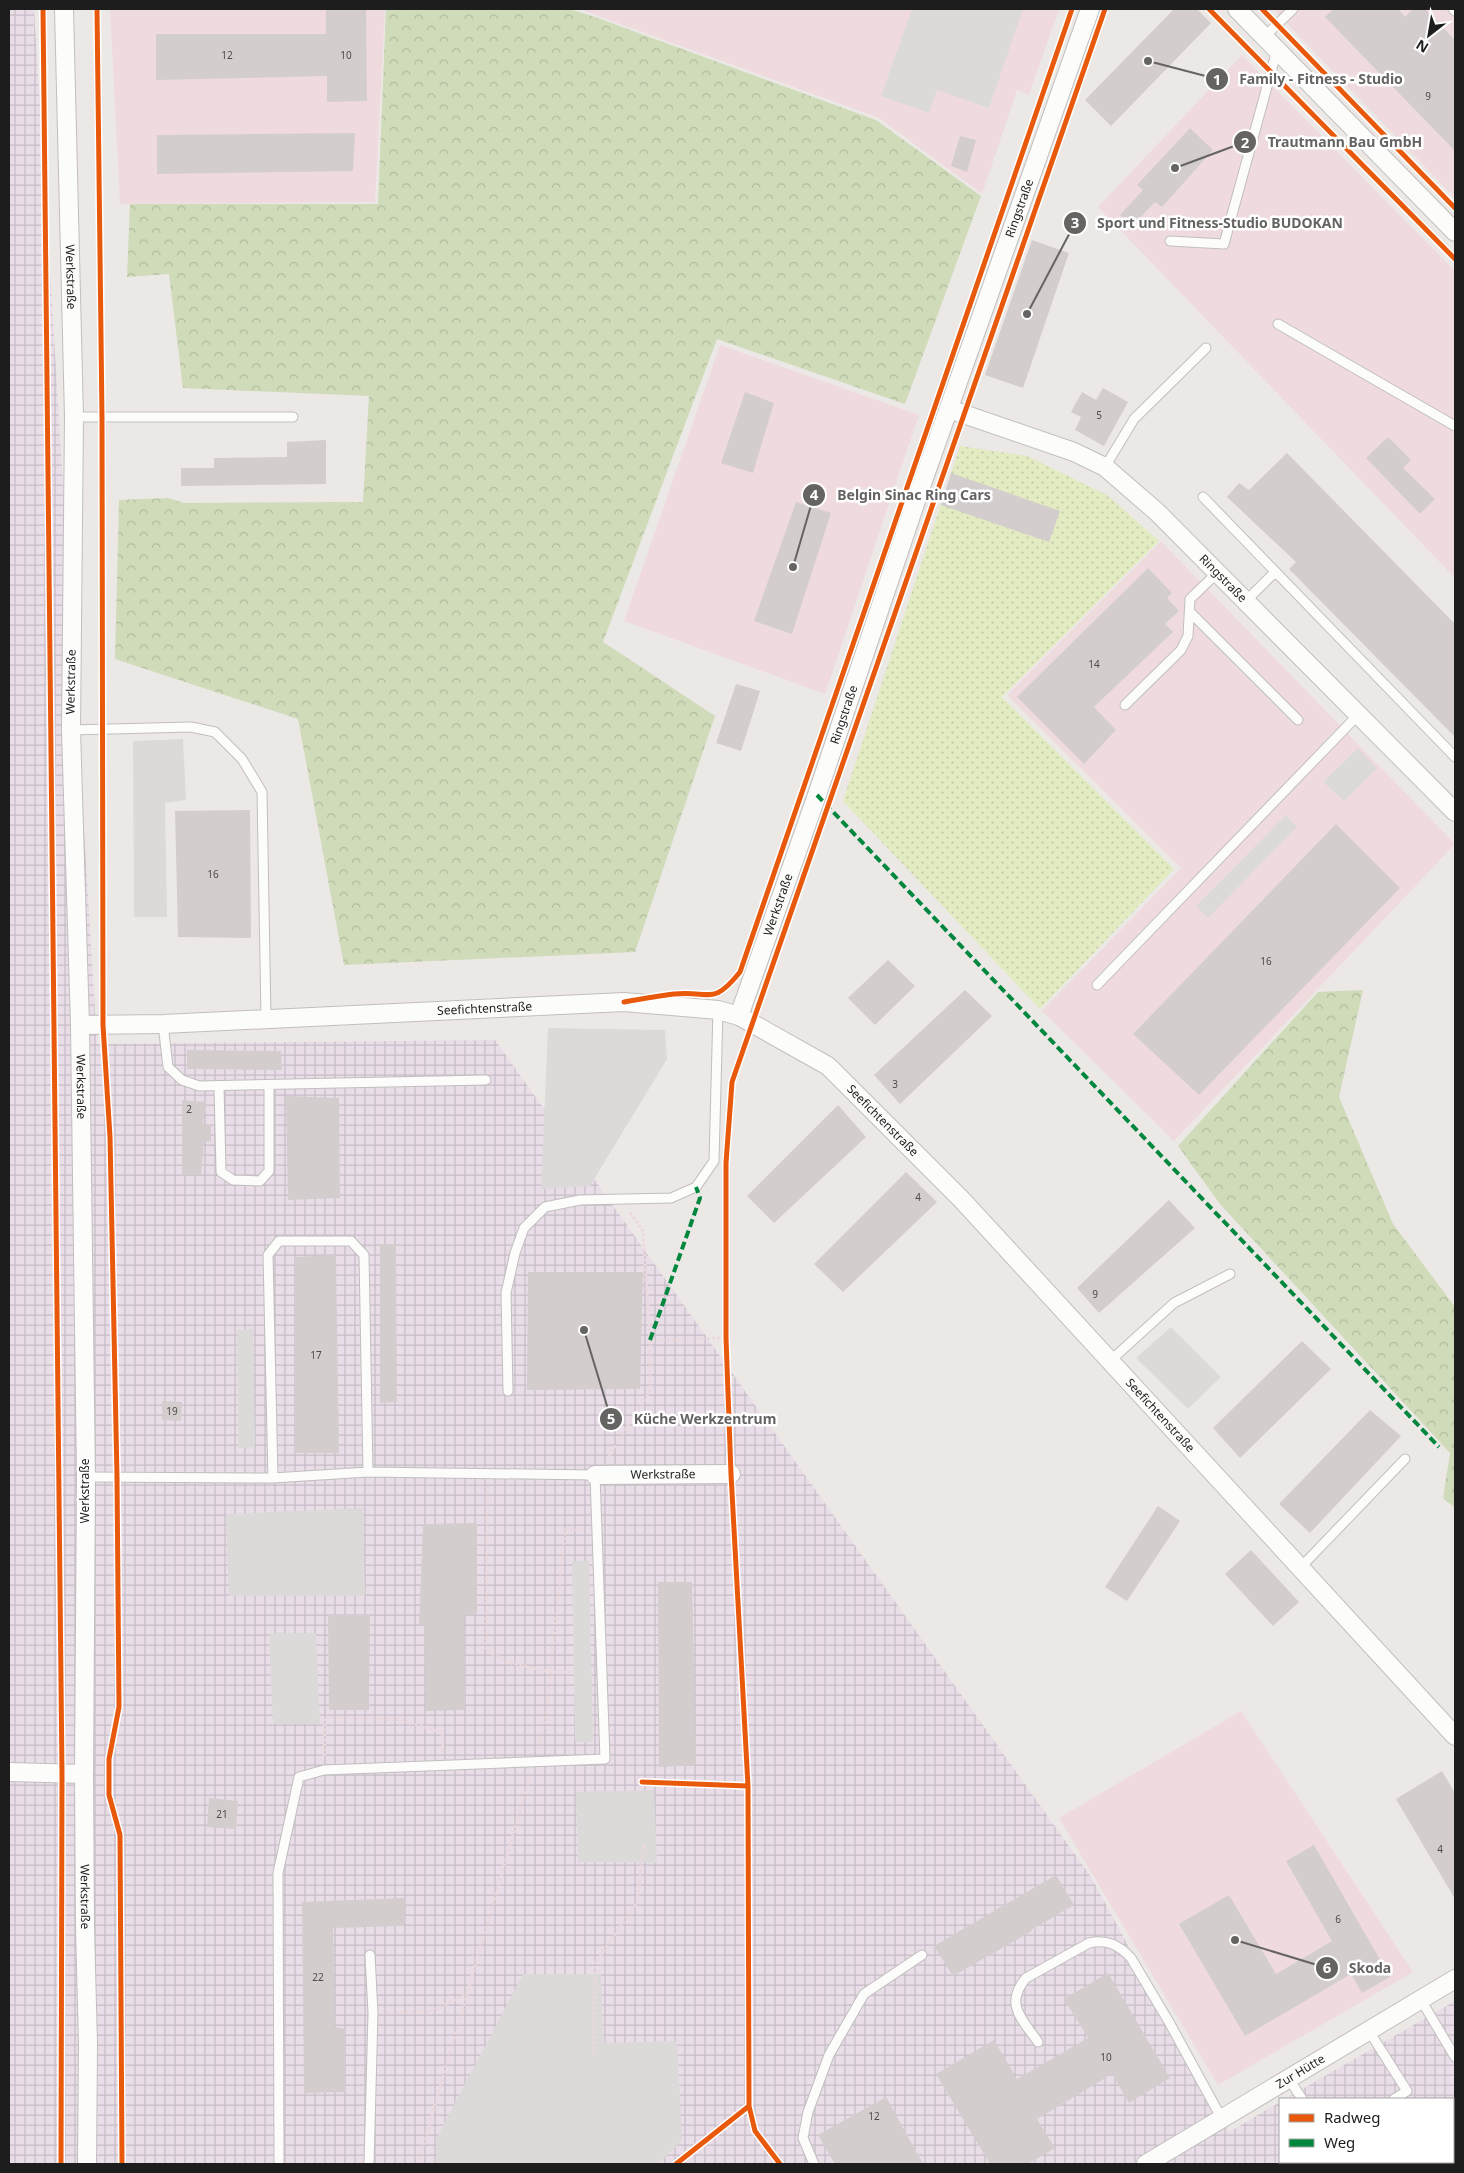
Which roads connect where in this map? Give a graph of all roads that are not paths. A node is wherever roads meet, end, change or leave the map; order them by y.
1 (64, 9) edge
2 (1090, 9) edge
3 (1237, 9) edge
4 (1293, 9) edge
5 (1270, 43) junction
6 (1455, 232) edge
7 (1170, 241) dead end
8 (1278, 324) dead end
9 (1206, 348) dead end
10 (949, 409) junction
11 (74, 417) junction
12 (293, 417) dead end
13 (1455, 426) edge
14 (1105, 467) junction
15 (1203, 497) dead end
16 (1275, 572) junction
17 (1217, 573) junction
18 (1245, 602) junction
19 (1190, 612) junction
20 (1125, 705) dead end
21 (1358, 715) junction
22 (1298, 720) dead end
23 (71, 730) junction
24 (1455, 757) edge
25 (817, 795) joint
26 (1455, 810) edge
27 (1097, 985) dead end
28 (718, 1010) junction
29 (739, 1016) junction
30 (266, 1018) junction
31 (164, 1024) junction
32 (80, 1025) junction
33 (486, 1080) dead end
34 (269, 1085) junction
35 (219, 1086) junction
36 (1230, 1274) dead end
37 (1110, 1361) junction
38 (508, 1391) dead end
39 (1405, 1459) dead end
40 (368, 1472) junction
41 (730, 1474) dead end
42 (602, 1475) junction
43 (86, 1477) junction
44 (273, 1478) junction
45 (1300, 1568) junction
46 (1455, 1736) edge
47 (9, 1772) edge
48 (84, 1774) junction
49 (370, 1955) dead end
50 (922, 1955) dead end
51 (1455, 1979) edge
52 (1421, 2000) junction
53 (1369, 2031) junction
54 (1038, 2042) dead end
55 (1455, 2057) edge
56 (1289, 2079) junction
57 (1301, 2098) edge
58 (1396, 2098) edge
59 (1222, 2119) junction
60 (87, 2164) edge
61 (279, 2164) edge
62 (369, 2164) edge
63 (814, 2164) edge
64 (1146, 2164) edge

1 - 11 street, Werkstraße
2 - 10 street, Ringstraße
3 - 5 street
4 - 5 lane
5 - 6 street
5 - 7 lane
8 - 13 lane
9 - 14 lane
10 - 14 street, Ringstraße
10 - 25 street, Ringstraße
11 - 12 lane
11 - 23 street, Werkstraße
14 - 17 street, Ringstraße
15 - 16 lane
16 - 18 lane
16 - 24 lane
17 - 18 street, Ringstraße
17 - 19 lane
18 - 21 street, Ringstraße
19 - 20 lane
19 - 22 lane
21 - 26 street, Ringstraße
21 - 27 lane
23 - 30 lane
23 - 32 street, Werkstraße
25 - 29 street, Werkstraße
28 - 29 street, Seefichtenstraße
28 - 30 street, Seefichtenstraße
28 - 38 lane
29 - 37 street, Seefichtenstraße
30 - 31 street, Seefichtenstraße
31 - 32 street, Seefichtenstraße
31 - 35 lane
32 - 43 street, Werkstraße
33 - 34 lane
34 - 35 lane
34 - 35 lane
36 - 37 lane
37 - 45 street, Seefichtenstraße
39 - 45 lane
40 - 42 lane
40 - 44 lane
40 - 44 lane
41 - 42 street, Werkstraße
42 - 61 lane
43 - 44 lane
43 - 48 street, Werkstraße
45 - 46 street, Seefichtenstraße
47 - 48 street
48 - 60 street, Werkstraße
49 - 62 lane
50 - 63 lane
51 - 52 street, Zur Hütte
52 - 53 street, Zur Hütte
52 - 55 lane
53 - 56 street, Zur Hütte
53 - 58 lane
54 - 59 lane
56 - 57 lane
56 - 59 street, Zur Hütte
59 - 64 street, Zur Hütte

